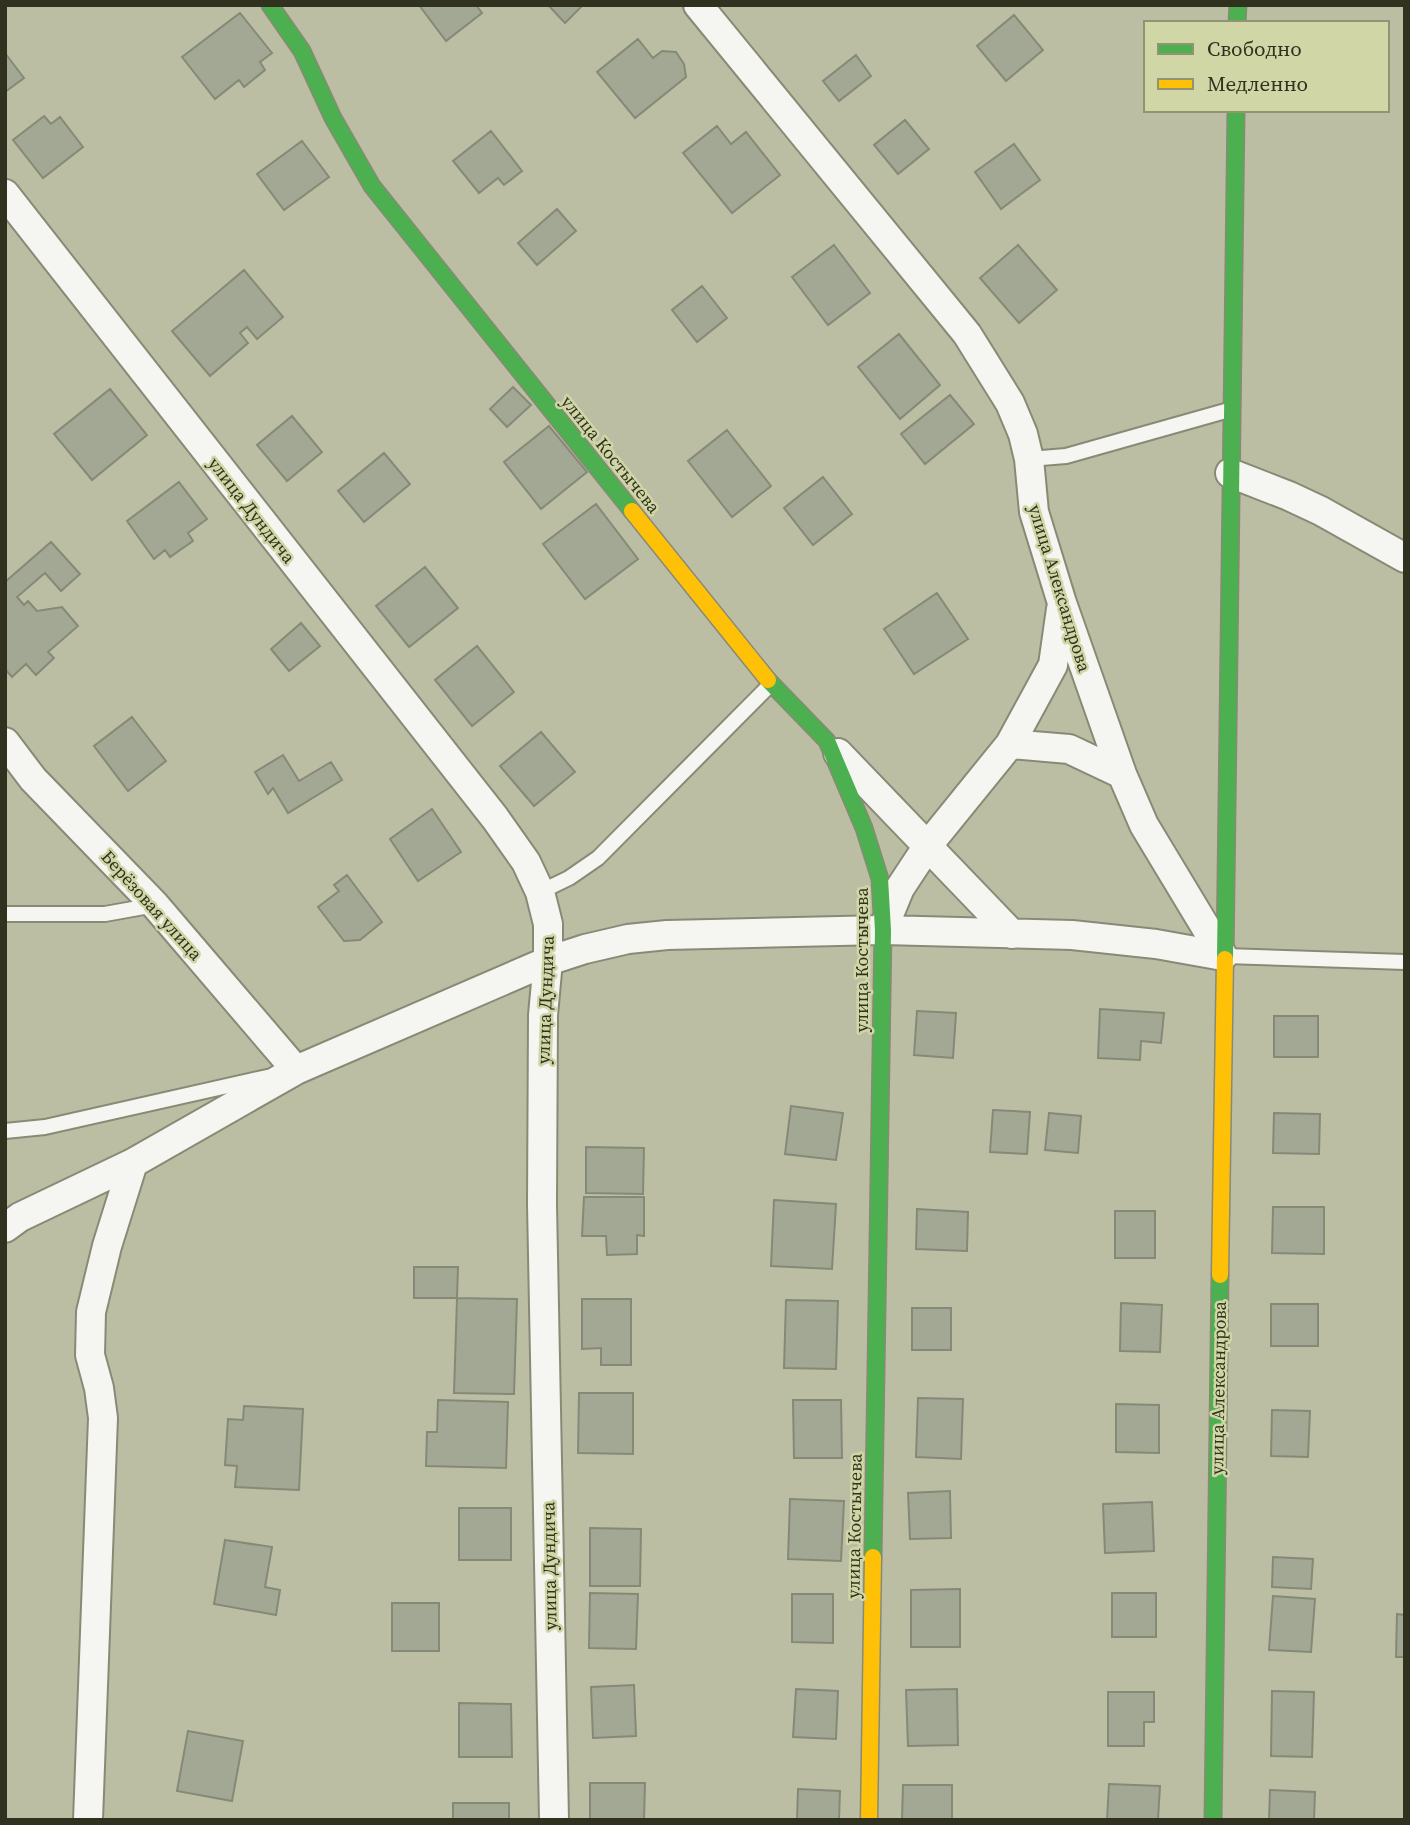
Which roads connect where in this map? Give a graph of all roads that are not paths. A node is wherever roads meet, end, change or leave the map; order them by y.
1 (270, 5) edge
2 (698, 5) edge
3 (1236, 112) edge
4 (5, 194) edge
5 (1231, 410) junction
6 (1029, 459) junction
7 (1230, 473) junction
8 (1405, 558) edge
9 (1062, 603) junction
10 (771, 684) junction
11 (827, 741) junction
12 (5, 742) edge
13 (1010, 744) junction
14 (1122, 774) junction
15 (929, 844) junction
16 (541, 892) junction
17 (155, 905) junction
18 (5, 914) edge
19 (883, 930) junction
20 (1012, 934) junction
21 (1223, 956) junction
22 (548, 961) junction
23 (1405, 962) edge
24 (296, 1070) junction
25 (5, 1131) edge
26 (132, 1163) junction
27 (10, 1216) edge
28 (88, 1820) edge
29 (554, 1820) edge
30 (869, 1820) edge
31 (1213, 1820) edge

1 - 10 street, улица Костычева
2 - 6 street, улица Александрова
3 - 5 street, улица Александрова
4 - 16 street, улица Дундича
5 - 6 lane
5 - 7 street, улица Александрова
6 - 9 street, улица Александрова
7 - 8 street
7 - 21 street, улица Александрова
9 - 13 street
9 - 14 street, улица Александрова
10 - 11 street, улица Костычева
10 - 16 lane
11 - 15 street
11 - 19 street, улица Костычева
12 - 17 street, Берёзовая улица
13 - 14 street
13 - 15 street
14 - 21 street, улица Александрова
15 - 19 street
15 - 20 street
16 - 22 street, улица Дундича
17 - 18 lane
17 - 24 street, Берёзовая улица
19 - 20 street
19 - 22 street
19 - 30 street, улица Костычева
20 - 21 street
21 - 23 lane
21 - 31 street, улица Александрова
22 - 24 street
22 - 29 street, улица Дундича
24 - 25 lane
24 - 26 street
26 - 27 street
26 - 28 street

